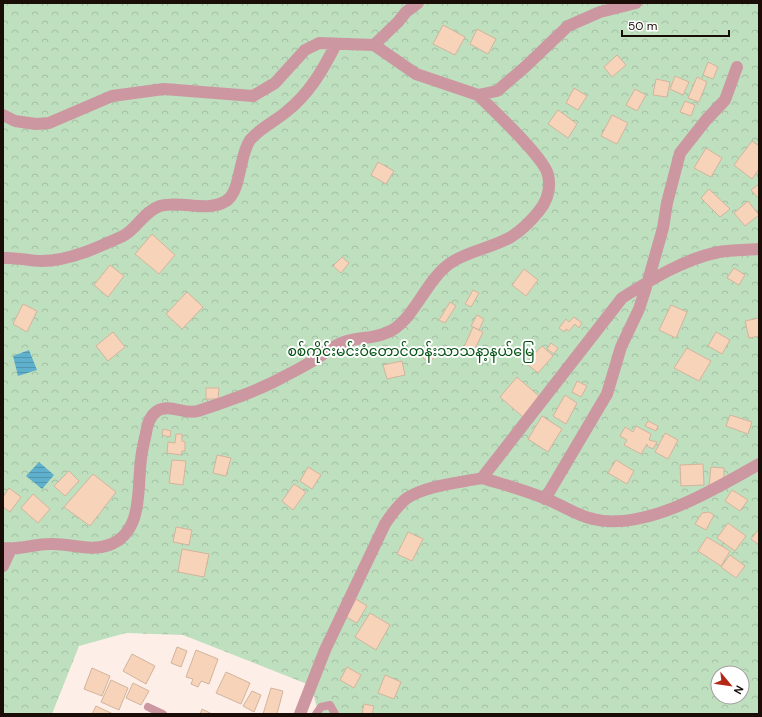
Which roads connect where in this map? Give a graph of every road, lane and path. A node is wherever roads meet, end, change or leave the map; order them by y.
1 (418, 3) edge
2 (636, 3) edge
3 (336, 44) junction
4 (374, 46) junction
5 (737, 67) dead end
6 (478, 95) junction
7 (3, 115) edge
8 (759, 250) edge
9 (3, 258) edge
10 (648, 281) junction
11 (759, 464) edge
12 (482, 478) junction
13 (545, 499) junction
14 (7, 548) edge
15 (3, 566) edge
16 (148, 706) dead end
17 (163, 714) edge
18 (300, 714) edge
19 (316, 714) edge
20 (335, 714) edge

1 - 4 street
2 - 6 street
3 - 4 street
3 - 7 street
3 - 9 street
4 - 6 street
5 - 10 street
6 - 14 street
8 - 10 street
10 - 12 street
10 - 13 street
11 - 13 street
12 - 13 street
12 - 18 street
14 - 15 street
16 - 17 lane
19 - 20 lane

